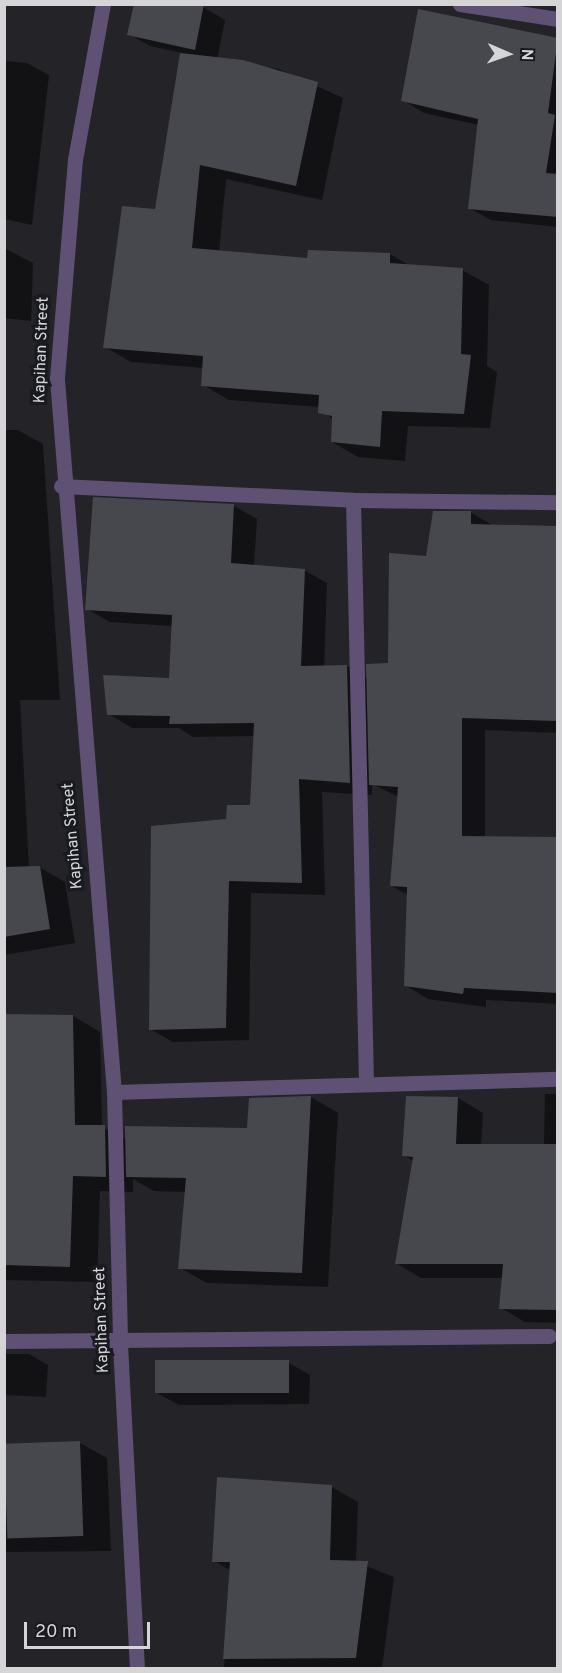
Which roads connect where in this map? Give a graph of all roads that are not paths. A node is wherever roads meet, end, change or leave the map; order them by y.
1 (103, 4) edge
2 (460, 4) edge
3 (558, 19) edge
4 (61, 486) junction
5 (353, 501) junction
6 (558, 502) edge
7 (558, 1079) edge
8 (366, 1081) junction
9 (114, 1092) junction
10 (549, 1336) dead end
11 (4, 1341) edge
12 (120, 1344) junction
13 (137, 1668) edge

1 - 4 street, Kapihan Street
2 - 3 street
4 - 5 street
4 - 9 street, Kapihan Street
5 - 6 street
5 - 8 street
7 - 8 street
8 - 9 street
9 - 12 street, Kapihan Street
10 - 12 street
11 - 12 street
12 - 13 street, Kapihan Street

